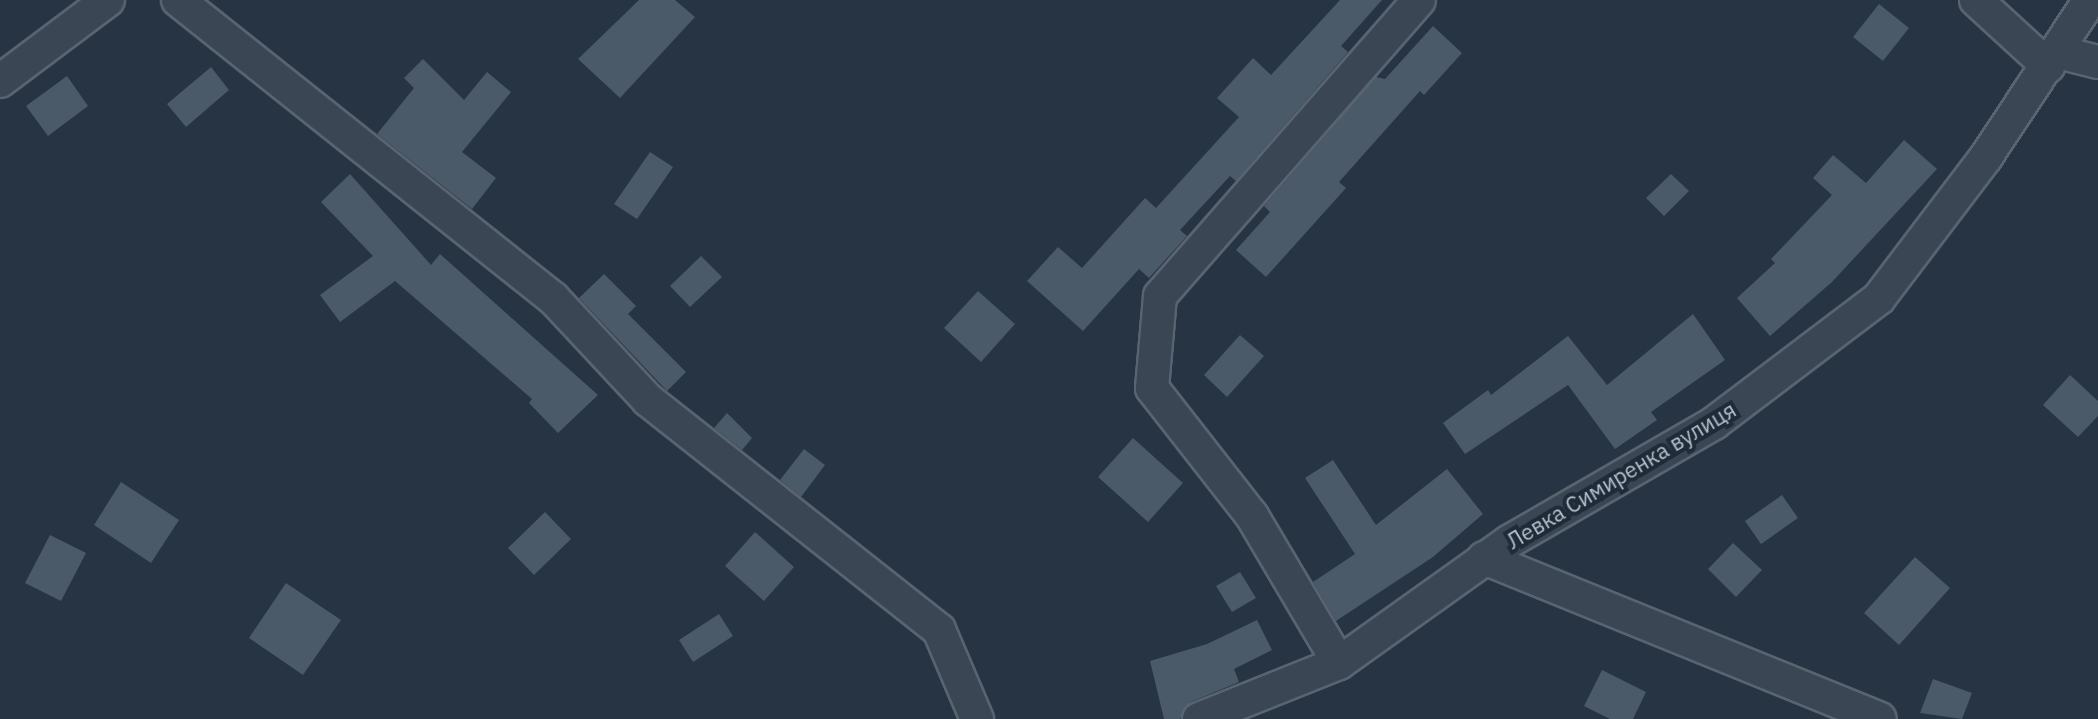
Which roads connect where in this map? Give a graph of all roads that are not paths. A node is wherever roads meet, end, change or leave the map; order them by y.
1 (108, 0) edge
2 (178, 0) edge
3 (1419, 0) edge
4 (1976, 0) edge
5 (2090, 0) edge
6 (2053, 59) junction
7 (2098, 62) edge
8 (0, 81) edge
9 (1484, 558) junction
10 (1339, 663) junction
11 (977, 719) edge
12 (1199, 719) edge
13 (1880, 719) edge

1 - 8 street
2 - 11 street
3 - 10 street
4 - 6 street
5 - 6 street, Левка Симиренка вулиця
6 - 7 street
6 - 9 street, Левка Симиренка вулиця
9 - 10 street, Левка Симиренка вулиця
9 - 13 street
10 - 12 street, Левка Симиренка вулиця

